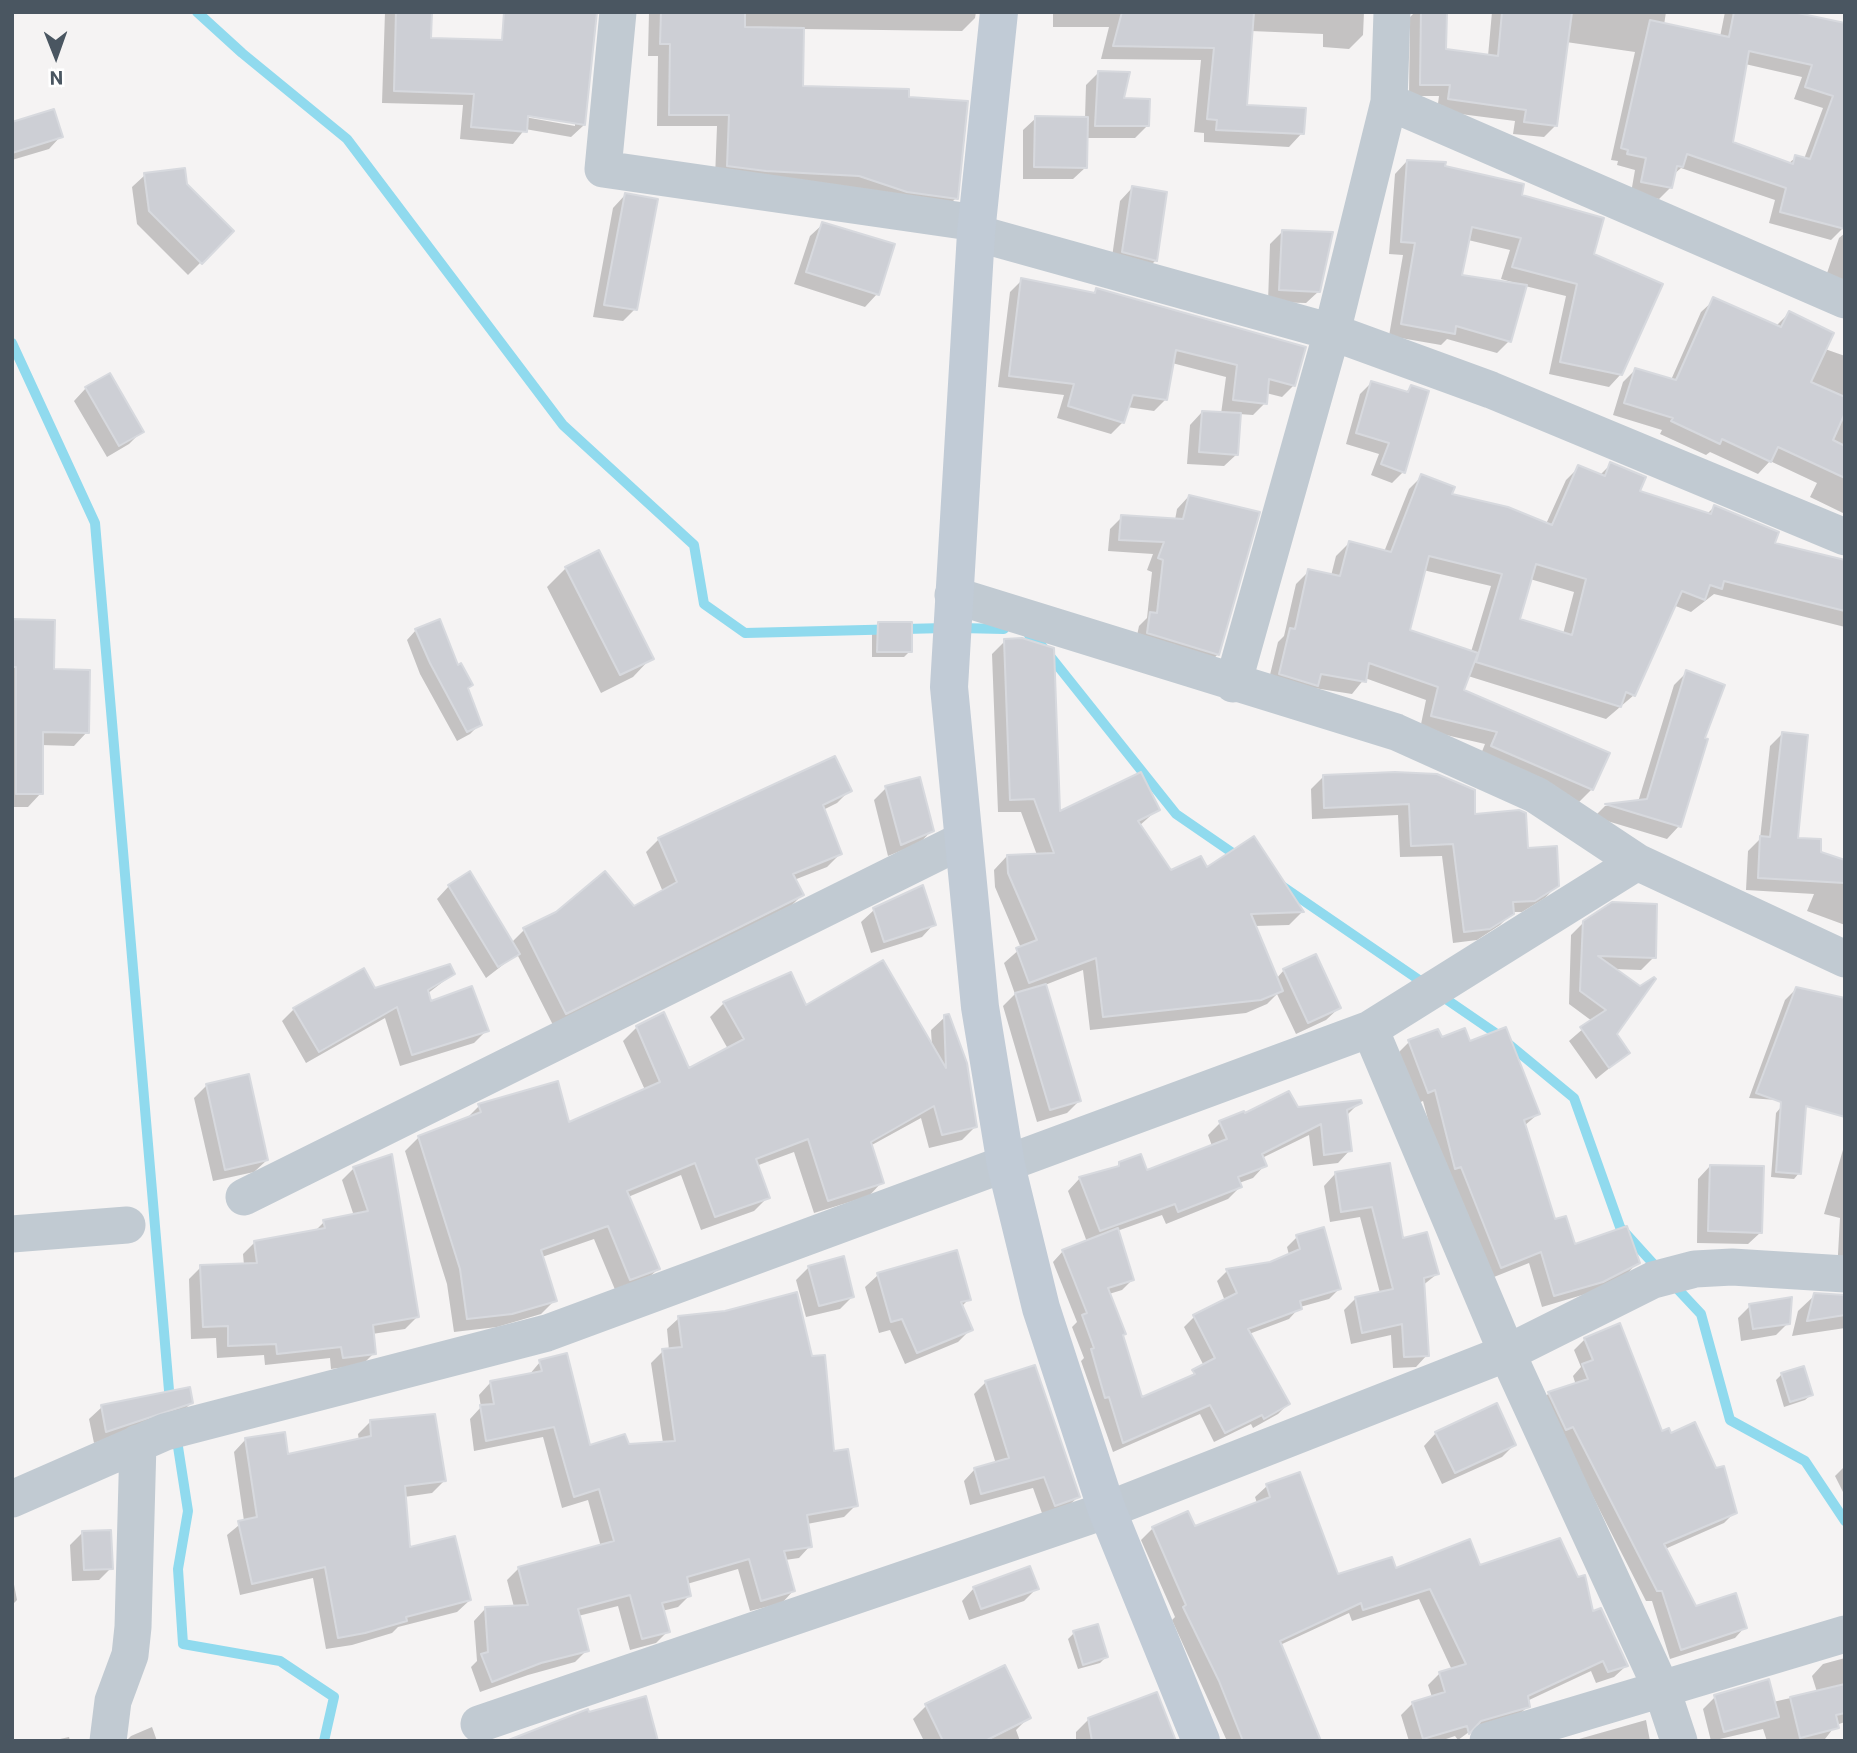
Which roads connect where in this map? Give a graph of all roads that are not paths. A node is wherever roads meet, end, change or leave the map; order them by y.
1 (618, 12) edge
2 (999, 12) edge
3 (1392, 12) edge
4 (1389, 102) junction
5 (976, 228) junction
6 (1845, 300) edge
7 (1332, 332) junction
8 (1845, 537) edge
9 (953, 595) junction
10 (1233, 684) junction
11 (963, 840) junction
12 (1637, 862) junction
13 (1845, 959) edge
14 (1370, 1029) junction
15 (1006, 1165) junction
16 (244, 1197) dead end
17 (127, 1225) dead end
18 (12, 1234) edge
19 (1845, 1274) edge
20 (1507, 1353) junction
21 (152, 1438) junction
22 (12, 1499) edge
23 (1107, 1510) junction
24 (1845, 1634) edge
25 (1661, 1690) junction
26 (479, 1724) dead end
27 (108, 1741) edge
28 (1201, 1741) edge
29 (1488, 1741) edge
30 (1679, 1741) edge

1 - 5 street
2 - 5 street
3 - 4 street
4 - 6 street
4 - 7 street
5 - 7 street
5 - 9 street
7 - 8 street
7 - 10 street
9 - 10 street
9 - 11 street
10 - 12 street
11 - 15 street
11 - 16 street
12 - 13 street
12 - 14 street
14 - 15 street
14 - 20 street
15 - 21 street
15 - 23 street
17 - 18 street
19 - 20 street
20 - 23 street
20 - 25 street
21 - 22 street
21 - 27 street
23 - 26 street
23 - 28 street
24 - 25 street
25 - 29 street
25 - 30 street

